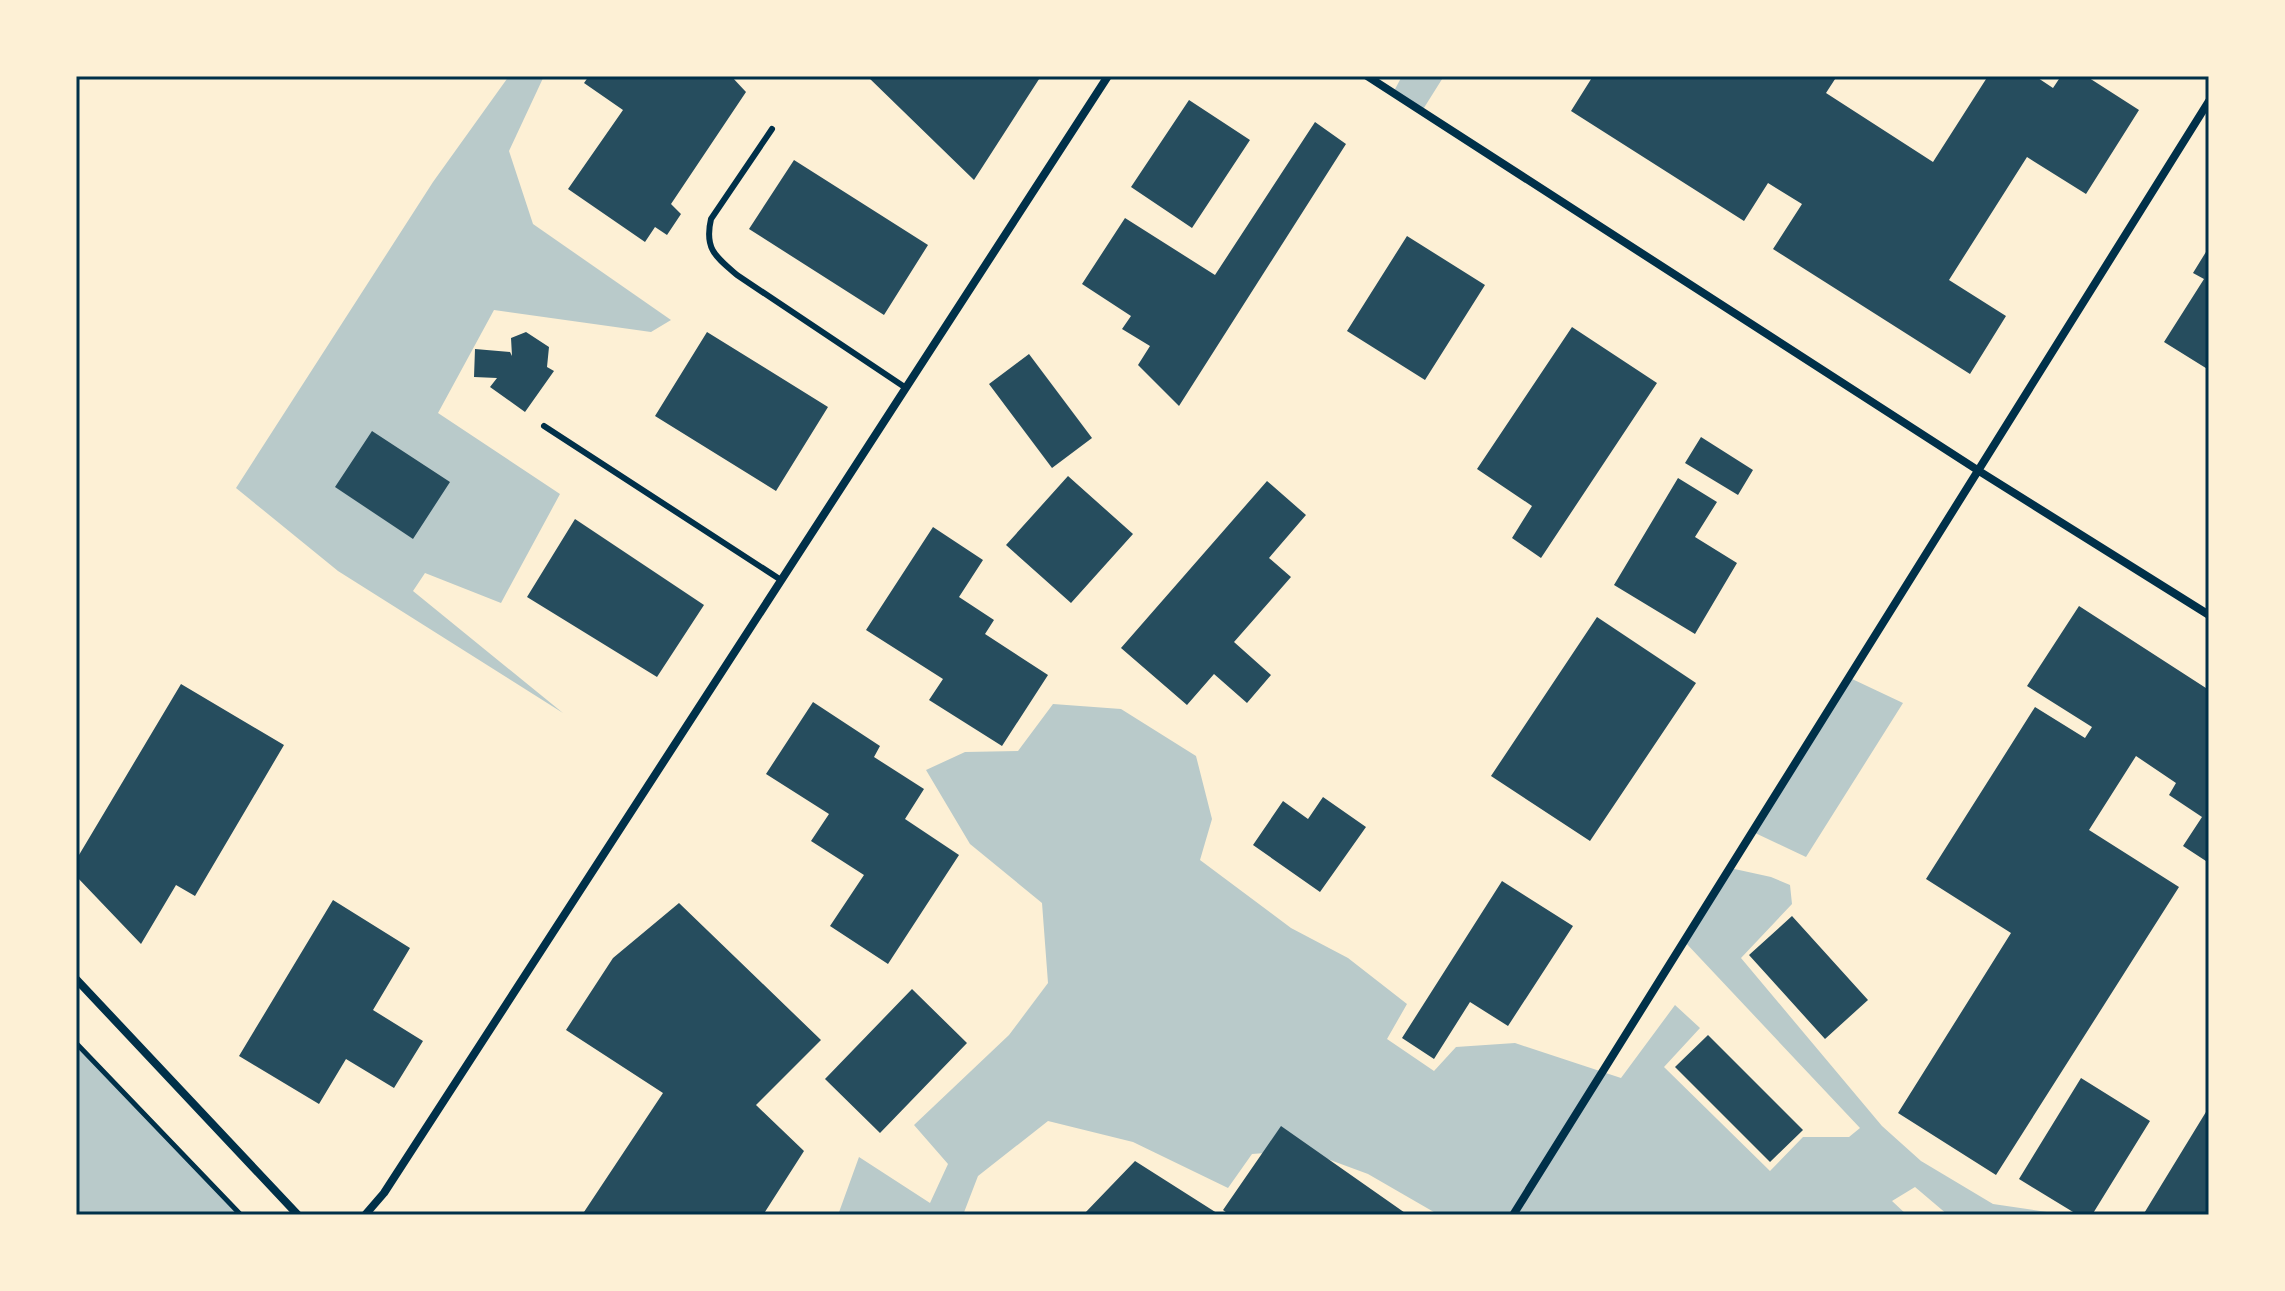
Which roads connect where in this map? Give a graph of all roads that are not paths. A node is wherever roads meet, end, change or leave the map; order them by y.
1 (1108, 76) edge
2 (1367, 76) edge
3 (2209, 101) edge
4 (772, 129) dead end
5 (906, 388) junction
6 (544, 426) dead end
7 (1979, 471) junction
8 (781, 580) junction
9 (2209, 615) edge
10 (76, 979) edge
11 (298, 1215) edge
12 (365, 1215) edge
13 (1513, 1215) edge

1 - 5 street
2 - 7 street
3 - 7 street
4 - 5 lane
5 - 8 street
6 - 8 lane
7 - 9 street
7 - 13 street
8 - 12 street
10 - 11 street

